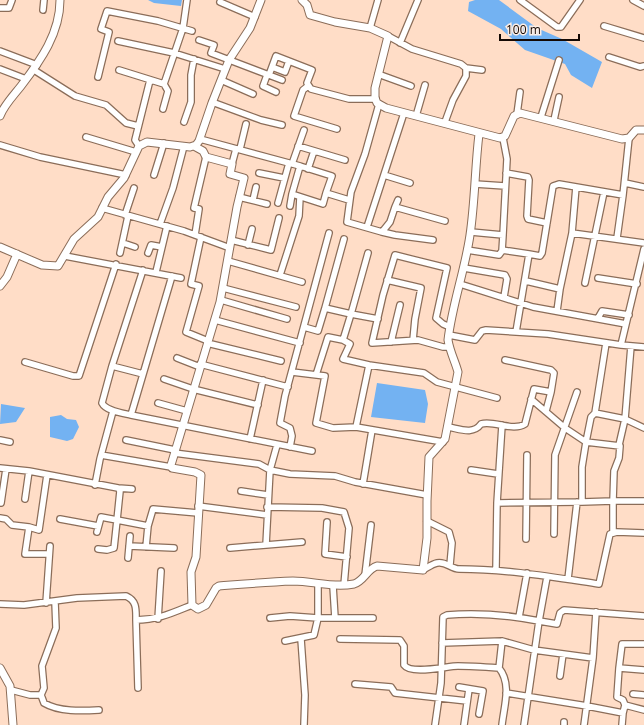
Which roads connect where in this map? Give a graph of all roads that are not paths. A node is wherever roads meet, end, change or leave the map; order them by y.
1 (12, 0) edge
2 (44, 0) edge
3 (60, 0) edge
4 (187, 0) edge
5 (261, 0) edge
6 (302, 0) edge
7 (378, 0) edge
8 (418, 0) edge
9 (520, 0) edge
10 (580, 0) edge
11 (633, 0) edge
12 (220, 2) dead end
13 (644, 6) edge
14 (0, 8) edge
15 (43, 10) dead end
16 (255, 17) junction
17 (604, 26) dead end
18 (182, 28) junction
19 (370, 28) junction
20 (192, 31) dead end
21 (388, 36) junction
22 (644, 38) edge
23 (199, 40) dead end
24 (118, 41) dead end
25 (400, 43) junction
26 (0, 51) edge
27 (174, 53) junction
28 (609, 56) dead end
29 (194, 59) junction
30 (229, 60) junction
31 (559, 60) dead end
32 (289, 61) junction
33 (272, 66) junction
34 (644, 66) edge
35 (36, 67) junction
36 (466, 68) junction
37 (0, 69) edge
38 (225, 69) junction
39 (119, 70) dead end
40 (482, 70) dead end
41 (378, 74) junction
42 (268, 75) junction
43 (98, 77) dead end
44 (26, 79) junction
45 (150, 80) junction
46 (220, 80) junction
47 (282, 80) dead end
48 (164, 84) junction
49 (425, 85) dead end
50 (308, 86) junction
51 (412, 86) dead end
52 (276, 92) dead end
53 (520, 92) dead end
54 (253, 94) dead end
55 (559, 97) dead end
56 (212, 102) junction
57 (377, 102) junction
58 (163, 109) dead end
59 (404, 113) junction
60 (0, 114) edge
61 (517, 114) junction
62 (416, 116) junction
63 (541, 117) junction
64 (554, 120) junction
65 (184, 122) dead end
66 (446, 122) junction
67 (246, 124) dead end
68 (282, 125) dead end
69 (138, 126) junction
70 (337, 129) dead end
71 (304, 130) dead end
72 (644, 130) edge
73 (479, 134) junction
74 (86, 137) dead end
75 (503, 138) junction
76 (629, 138) junction
77 (200, 139) junction
78 (164, 143) junction
79 (0, 145) edge
80 (184, 146) junction
81 (194, 146) junction
82 (298, 146) junction
83 (137, 149) junction
84 (238, 149) junction
85 (314, 151) junction
86 (206, 157) junction
87 (345, 160) dead end
88 (291, 163) junction
89 (232, 164) junction
90 (300, 166) junction
91 (308, 169) junction
92 (259, 173) dead end
93 (506, 173) junction
94 (126, 175) junction
95 (384, 175) junction
96 (154, 176) dead end
97 (284, 178) junction
98 (410, 183) dead end
99 (625, 183) junction
100 (475, 184) junction
101 (505, 186) junction
102 (256, 187) dead end
103 (576, 187) junction
104 (644, 187) edge
105 (134, 188) dead end
106 (604, 192) junction
107 (326, 193) junction
108 (292, 194) junction
109 (623, 195) junction
110 (239, 197) junction
111 (300, 197) junction
112 (253, 200) junction
113 (349, 200) junction
114 (398, 200) dead end
115 (278, 203) dead end
116 (267, 204) dead end
117 (290, 206) dead end
118 (102, 208) junction
119 (395, 208) junction
120 (127, 216) junction
121 (279, 218) dead end
122 (445, 221) dead end
123 (547, 222) junction
124 (160, 224) junction
125 (167, 226) junction
126 (367, 227) junction
127 (252, 229) dead end
128 (382, 232) junction
129 (470, 232) junction
130 (329, 233) dead end
131 (572, 234) junction
132 (195, 235) junction
133 (503, 235) junction
134 (596, 236) junction
135 (201, 237) junction
136 (617, 238) junction
137 (344, 239) dead end
138 (231, 240) junction
139 (433, 240) dead end
140 (123, 243) junction
141 (644, 243) edge
142 (248, 245) junction
143 (162, 246) junction
144 (0, 247) edge
145 (135, 247) dead end
146 (230, 248) junction
147 (644, 248) edge
148 (467, 250) junction
149 (502, 250) junction
150 (120, 253) dead end
151 (148, 253) dead end
152 (368, 253) dead end
153 (18, 254) junction
154 (529, 254) junction
155 (65, 256) junction
156 (228, 261) junction
157 (116, 264) junction
158 (642, 264) edge
159 (464, 268) junction
160 (143, 270) junction
161 (156, 272) junction
162 (280, 275) junction
163 (172, 276) junction
164 (181, 278) dead end
165 (598, 278) dead end
166 (387, 280) junction
167 (526, 281) junction
168 (302, 282) dead end
169 (585, 283) dead end
170 (460, 284) junction
171 (637, 284) junction
172 (0, 286) edge
173 (223, 288) junction
174 (560, 289) junction
175 (504, 297) junction
176 (221, 300) junction
177 (521, 303) junction
178 (400, 305) dead end
179 (296, 307) dead end
180 (324, 308) junction
181 (557, 311) junction
182 (351, 314) junction
183 (629, 315) junction
184 (598, 318) junction
185 (288, 319) dead end
186 (378, 319) junction
187 (215, 320) junction
188 (626, 324) junction
189 (304, 327) junction
190 (450, 327) junction
191 (516, 332) junction
192 (449, 335) junction
193 (343, 340) junction
194 (413, 340) junction
195 (208, 342) junction
196 (391, 342) junction
197 (300, 343) junction
198 (606, 343) junction
199 (621, 345) junction
200 (449, 346) junction
201 (631, 346) junction
202 (644, 347) edge
203 (177, 358) dead end
204 (505, 360) dead end
205 (281, 361) dead end
206 (25, 362) dead end
207 (200, 365) junction
208 (112, 366) junction
209 (369, 366) junction
210 (292, 372) junction
211 (143, 374) junction
212 (316, 374) junction
213 (164, 379) dead end
214 (263, 380) junction
215 (288, 386) junction
216 (455, 386) junction
217 (193, 389) junction
218 (551, 392) junction
219 (577, 392) dead end
220 (497, 398) dead end
221 (531, 399) junction
222 (158, 403) dead end
223 (258, 405) junction
224 (114, 411) junction
225 (187, 411) junction
226 (546, 411) junction
227 (595, 413) junction
228 (131, 415) junction
229 (625, 420) junction
230 (183, 424) junction
231 (502, 425) junction
232 (356, 427) junction
233 (448, 427) junction
234 (565, 428) junction
235 (644, 428) edge
236 (372, 430) junction
237 (250, 439) junction
238 (0, 440) edge
239 (126, 440) dead end
240 (10, 442) dead end
241 (443, 442) junction
242 (586, 442) junction
243 (277, 445) junction
244 (619, 445) junction
245 (290, 447) junction
246 (174, 451) junction
247 (312, 451) dead end
248 (101, 455) junction
249 (527, 455) dead end
250 (171, 467) junction
251 (3, 468) edge
252 (270, 470) junction
253 (471, 470) dead end
254 (29, 471) junction
255 (498, 474) junction
256 (47, 475) junction
257 (363, 484) junction
258 (95, 485) junction
259 (118, 488) junction
260 (132, 489) dead end
261 (241, 491) dead end
262 (268, 495) junction
263 (427, 495) junction
264 (25, 499) dead end
265 (644, 500) edge
266 (613, 501) junction
267 (579, 502) junction
268 (1, 503) edge
269 (496, 503) junction
270 (554, 503) junction
271 (526, 504) junction
272 (267, 507) junction
273 (198, 510) junction
274 (267, 515) junction
275 (0, 518) edge
276 (60, 520) dead end
277 (117, 520) junction
278 (427, 521) junction
279 (327, 522) dead end
280 (372, 525) dead end
281 (148, 526) junction
282 (30, 527) junction
283 (613, 532) junction
284 (644, 533) edge
285 (554, 534) dead end
286 (130, 536) dead end
287 (526, 539) dead end
288 (302, 542) dead end
289 (266, 545) junction
290 (50, 546) dead end
291 (129, 546) junction
292 (146, 547) junction
293 (174, 548) dead end
294 (230, 548) dead end
295 (98, 549) dead end
296 (49, 554) junction
297 (347, 556) junction
298 (128, 558) dead end
299 (450, 565) junction
300 (496, 569) junction
301 (423, 570) junction
302 (161, 571) dead end
303 (527, 574) junction
304 (365, 575) junction
305 (547, 577) junction
306 (568, 579) junction
307 (318, 584) junction
308 (344, 585) junction
309 (333, 586) junction
310 (55, 602) junction
311 (46, 603) junction
312 (0, 604) edge
313 (192, 605) junction
314 (596, 612) junction
315 (644, 616) edge
316 (519, 617) junction
317 (270, 618) dead end
318 (318, 618) junction
319 (335, 618) junction
320 (373, 618) dead end
321 (158, 619) junction
322 (136, 620) junction
323 (539, 622) junction
324 (301, 639) junction
325 (340, 639) dead end
326 (285, 641) dead end
327 (502, 641) junction
328 (442, 643) junction
329 (644, 644) edge
330 (534, 650) junction
331 (563, 654) junction
332 (593, 658) junction
333 (0, 668) edge
334 (498, 668) junction
335 (619, 668) junction
336 (441, 669) junction
337 (644, 670) edge
338 (560, 676) dead end
339 (355, 684) dead end
340 (459, 687) dead end
341 (138, 688) dead end
342 (469, 689) junction
343 (11, 690) junction
344 (506, 693) junction
345 (632, 694) dead end
346 (41, 695) junction
347 (644, 695) edge
348 (527, 696) junction
349 (439, 697) junction
350 (467, 701) junction
351 (625, 705) junction
352 (587, 706) junction
353 (99, 710) dead end
354 (644, 710) edge
355 (623, 713) junction
356 (479, 714) dead end
357 (13, 725) edge
358 (304, 725) edge
359 (435, 725) edge
360 (464, 725) edge
361 (502, 725) edge
362 (524, 725) edge
363 (584, 725) edge
364 (622, 725) edge

1 - 14 street
2 - 15 street
3 - 35 street
4 - 18 street
5 - 16 street
6 - 19 street
7 - 19 street
8 - 25 street
9 - 10 street
11 - 13 street
12 - 16 street
16 - 30 street
17 - 22 street
18 - 20 street
18 - 27 street
18 - 43 street
19 - 21 street
21 - 25 street
21 - 41 street
23 - 30 street
24 - 27 street
25 - 36 street
26 - 35 street
27 - 29 street
27 - 48 street
28 - 34 street
29 - 38 street
29 - 65 street
30 - 38 street
30 - 42 street
31 - 63 street
32 - 33 street
32 - 33 street
32 - 50 street
33 - 42 street
35 - 44 street
35 - 69 street
36 - 40 street
36 - 66 street
37 - 44 street
38 - 46 street
39 - 45 street
41 - 51 street
41 - 57 street
42 - 47 street
42 - 52 street
44 - 60 street
45 - 48 street
45 - 69 street
46 - 54 street
46 - 56 street
48 - 58 street
49 - 62 street
50 - 57 street
50 - 70 street
53 - 61 street
55 - 64 street
56 - 68 street
56 - 77 street
57 - 59 street
57 - 113 street
59 - 62 street
59 - 95 street
61 - 63 street
61 - 75 street
62 - 66 street
63 - 64 street
64 - 76 street
66 - 73 street
67 - 84 street
69 - 83 street
71 - 82 street
72 - 76 street
73 - 75 street
73 - 100 street
74 - 83 street
75 - 93 street
76 - 99 street
77 - 81 street
77 - 84 street
78 - 80 street
78 - 83 street
78 - 96 street
79 - 94 street
80 - 81 street
80 - 124 street
81 - 86 street
82 - 85 street
82 - 88 street
83 - 94 street
84 - 88 street
84 - 89 street
85 - 87 street
85 - 91 street
86 - 89 street
86 - 132 street
88 - 90 street
88 - 97 street
89 - 110 street
90 - 91 street
90 - 108 street
91 - 107 street
92 - 97 street
93 - 101 street
93 - 123 street
94 - 118 street
95 - 98 street
95 - 126 street
97 - 115 street
99 - 104 street
99 - 109 street
100 - 101 street
100 - 129 street
101 - 133 street
102 - 112 street
103 - 106 street
103 - 123 street
103 - 131 street
105 - 120 street
106 - 109 street
106 - 134 street
107 - 111 street
107 - 113 street
108 - 111 street
108 - 117 street
109 - 136 street
110 - 112 street
110 - 138 street
111 - 162 street
112 - 116 street
113 - 126 street
114 - 119 street
118 - 120 street
118 - 155 street
119 - 122 street
119 - 128 street
120 - 124 street
120 - 140 street
121 - 142 street
123 - 154 street
124 - 125 street
125 - 132 street
125 - 143 street
126 - 128 street
127 - 142 street
128 - 139 street
129 - 133 street
129 - 148 street
130 - 189 street
131 - 134 street
131 - 174 street
132 - 135 street
133 - 149 street
134 - 136 street
134 - 169 street
135 - 146 street
135 - 195 street
136 - 141 street
137 - 180 street
138 - 142 street
138 - 146 street
140 - 145 street
140 - 150 street
143 - 151 street
143 - 161 street
144 - 153 street
146 - 156 street
147 - 158 street
148 - 149 street
148 - 159 street
149 - 154 street
152 - 182 street
153 - 155 street
153 - 172 street
154 - 167 street
155 - 157 street
156 - 162 street
156 - 173 street
157 - 160 street
157 - 206 street
158 - 171 street
159 - 170 street
159 - 175 street
160 - 161 street
160 - 208 street
161 - 163 street
162 - 168 street
163 - 164 street
163 - 211 street
165 - 171 street
166 - 186 street
166 - 190 street
166 - 194 street
167 - 174 street
167 - 177 street
170 - 175 street
170 - 190 street
171 - 183 street
173 - 176 street
173 - 179 street
174 - 181 street
175 - 177 street
176 - 185 street
176 - 187 street
177 - 181 street
177 - 191 street
178 - 196 street
180 - 182 street
180 - 189 street
181 - 184 street
182 - 186 street
182 - 193 street
183 - 184 street
183 - 188 street
184 - 188 street
186 - 196 street
187 - 195 street
187 - 197 street
188 - 199 street
189 - 197 street
190 - 192 street
191 - 192 street
191 - 198 street
192 - 200 street
193 - 209 street
193 - 212 street
194 - 196 street
194 - 200 street
195 - 205 street
195 - 207 street
197 - 210 street
198 - 199 street
198 - 227 street
199 - 201 street
200 - 216 street
201 - 202 street
201 - 229 street
203 - 207 street
204 - 218 street
207 - 214 street
207 - 217 street
208 - 211 street
208 - 224 street
209 - 216 street
209 - 232 street
210 - 212 street
210 - 215 street
211 - 228 street
212 - 232 street
213 - 217 street
214 - 215 street
214 - 223 street
215 - 245 street
216 - 220 street
216 - 233 street
217 - 223 street
217 - 225 street
218 - 221 street
218 - 226 street
219 - 234 street
221 - 226 street
221 - 231 street
222 - 225 street
223 - 237 street
224 - 228 street
224 - 248 street
225 - 230 street
226 - 234 street
227 - 229 street
227 - 242 street
228 - 230 street
229 - 235 street
229 - 244 street
230 - 237 street
230 - 246 street
231 - 233 street
231 - 255 street
232 - 236 street
233 - 241 street
234 - 242 street
234 - 270 street
236 - 241 street
236 - 257 street
237 - 243 street
238 - 240 street
239 - 246 street
241 - 263 street
242 - 244 street
242 - 267 street
243 - 245 street
243 - 252 street
244 - 266 street
245 - 247 street
246 - 250 street
246 - 252 street
248 - 250 street
248 - 258 street
249 - 271 street
250 - 273 street
251 - 254 street
251 - 268 street
252 - 257 street
252 - 262 street
253 - 255 street
254 - 256 street
254 - 264 street
255 - 269 street
256 - 258 street
256 - 282 street
257 - 263 street
258 - 259 street
259 - 260 street
259 - 277 street
261 - 262 street
262 - 272 street
263 - 278 street
265 - 266 street
266 - 267 street
266 - 283 street
267 - 270 street
267 - 306 street
269 - 271 street
269 - 300 street
270 - 271 street
270 - 285 street
271 - 287 street
272 - 274 street
272 - 297 street
273 - 274 street
273 - 281 street
273 - 313 street
274 - 289 street
275 - 282 street
276 - 277 street
277 - 281 street
277 - 295 street
278 - 299 street
278 - 301 street
279 - 297 street
280 - 304 street
281 - 292 street
282 - 296 street
283 - 284 street
283 - 306 street
286 - 291 street
288 - 289 street
289 - 294 street
290 - 296 street
291 - 292 street
291 - 298 street
292 - 293 street
296 - 311 street
297 - 308 street
299 - 300 street
299 - 301 street
300 - 303 street
301 - 304 street
302 - 321 street
303 - 305 street
303 - 316 street
304 - 308 street
305 - 306 street
305 - 323 street
307 - 309 street
307 - 313 street
307 - 318 street
308 - 309 street
309 - 319 street
310 - 311 street
310 - 322 street
310 - 346 street
311 - 312 street
313 - 321 street
314 - 315 street
314 - 323 street
314 - 332 street
316 - 323 street
316 - 328 street
317 - 318 street
318 - 319 street
318 - 324 street
319 - 320 street
321 - 322 street
322 - 341 street
323 - 330 street
324 - 326 street
324 - 358 street
325 - 336 street
327 - 328 street
327 - 330 street
327 - 334 street
328 - 336 street
329 - 335 street
330 - 331 street
330 - 348 street
331 - 332 street
331 - 338 street
332 - 352 street
333 - 343 street
334 - 336 street
334 - 344 street
335 - 337 street
335 - 351 street
336 - 349 street
339 - 349 street
340 - 342 street
342 - 350 street
342 - 356 street
343 - 346 street
343 - 357 street
344 - 348 street
344 - 361 street
345 - 347 street
346 - 353 street
348 - 352 street
348 - 362 street
349 - 350 street
349 - 359 street
350 - 360 street
351 - 354 street
351 - 355 street
352 - 355 street
352 - 363 street
355 - 364 street

